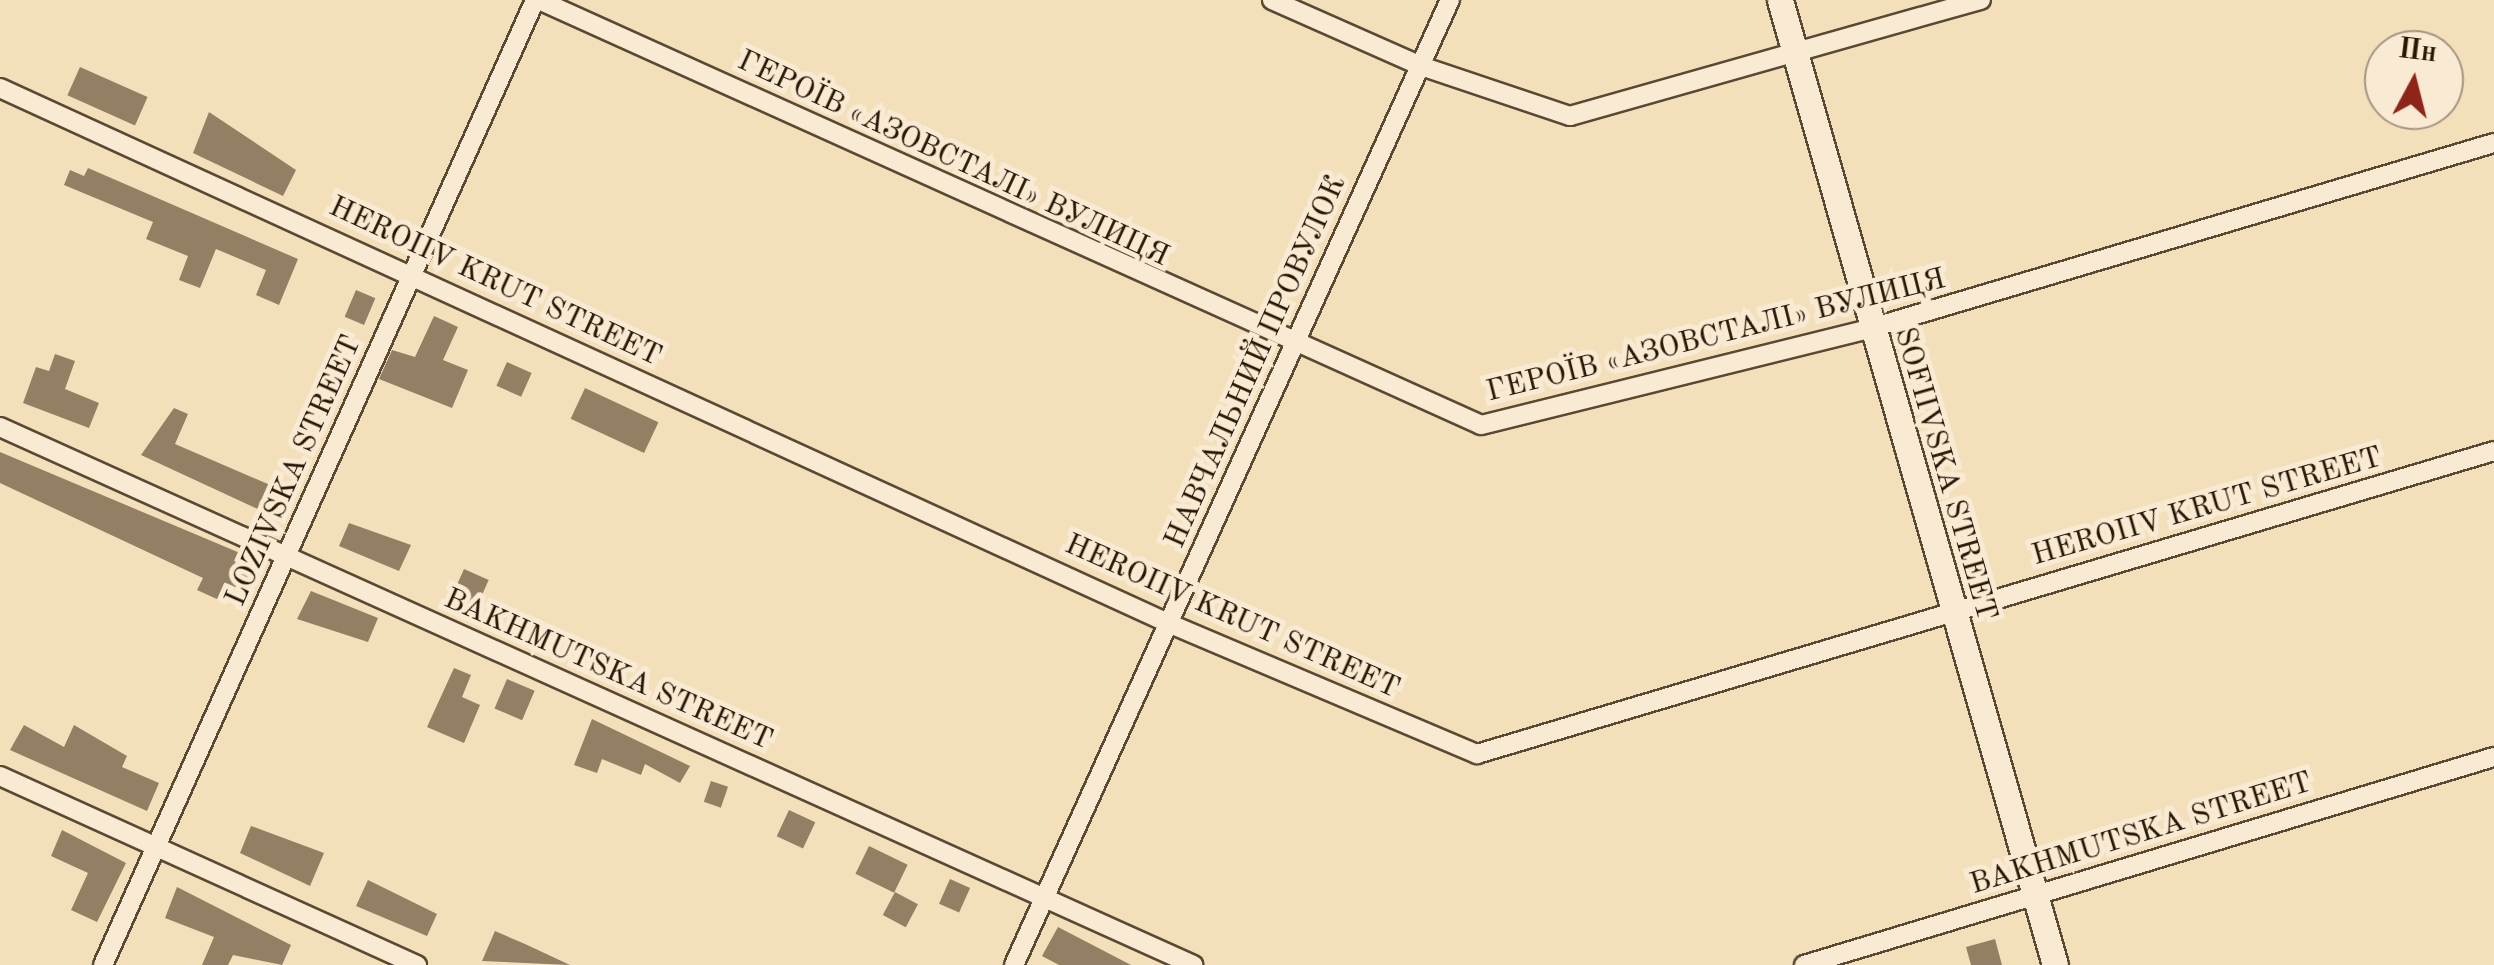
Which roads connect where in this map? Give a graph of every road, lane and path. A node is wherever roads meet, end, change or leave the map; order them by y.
1 (537, 0) edge
2 (1272, 0) edge
3 (1450, 0) edge
4 (1780, 0) edge
5 (1981, 0) edge
6 (1798, 57) junction
7 (1420, 66) junction
8 (0, 88) edge
9 (2494, 143) edge
10 (412, 274) junction
11 (1868, 329) junction
12 (1294, 346) junction
13 (0, 426) edge
14 (2494, 451) edge
15 (286, 555) junction
16 (1952, 612) junction
17 (1168, 623) junction
18 (2494, 757) edge
19 (0, 776) edge
20 (156, 847) junction
21 (2034, 894) junction
22 (1044, 898) junction
23 (103, 965) edge
24 (417, 965) edge
25 (1014, 965) edge
26 (1193, 965) edge
27 (1804, 965) edge
28 (2055, 965) edge

1 - 10 street, LOZIVSKA STREET
1 - 12 street, ГЕРОЇВ «АЗОВСТАЛІ» ВУЛИЦЯ
2 - 7 street
3 - 7 street, НАВЧАЛЬНИЙ ПРОВУЛОК
4 - 6 street, SOFIIVSKA STREET
5 - 6 street
6 - 7 street
6 - 11 street, SOFIIVSKA STREET
7 - 12 street, НАВЧАЛЬНИЙ ПРОВУЛОК
8 - 10 street, HEROIIV KRUT STREET
9 - 11 street, ГЕРОЇВ «АЗОВСТАЛІ» ВУЛИЦЯ
10 - 15 street, LOZIVSKA STREET
10 - 17 street, HEROIIV KRUT STREET
11 - 12 street, ГЕРОЇВ «АЗОВСТАЛІ» ВУЛИЦЯ
11 - 16 street, SOFIIVSKA STREET
12 - 17 street, НАВЧАЛЬНИЙ ПРОВУЛОК
13 - 15 street, BAKHMUTSKA STREET
14 - 16 street, HEROIIV KRUT STREET
15 - 20 street, LOZIVSKA STREET
15 - 22 street, BAKHMUTSKA STREET
16 - 17 street, HEROIIV KRUT STREET
16 - 21 street, SOFIIVSKA STREET
17 - 22 street, НАВЧАЛЬНИЙ ПРОВУЛОК
18 - 21 street, BAKHMUTSKA STREET
19 - 20 street
20 - 23 street, LOZIVSKA STREET
20 - 24 street
21 - 27 street, BAKHMUTSKA STREET
21 - 28 street, SOFIIVSKA STREET
22 - 25 street, НАВЧАЛЬНИЙ ПРОВУЛОК
22 - 26 street, BAKHMUTSKA STREET

